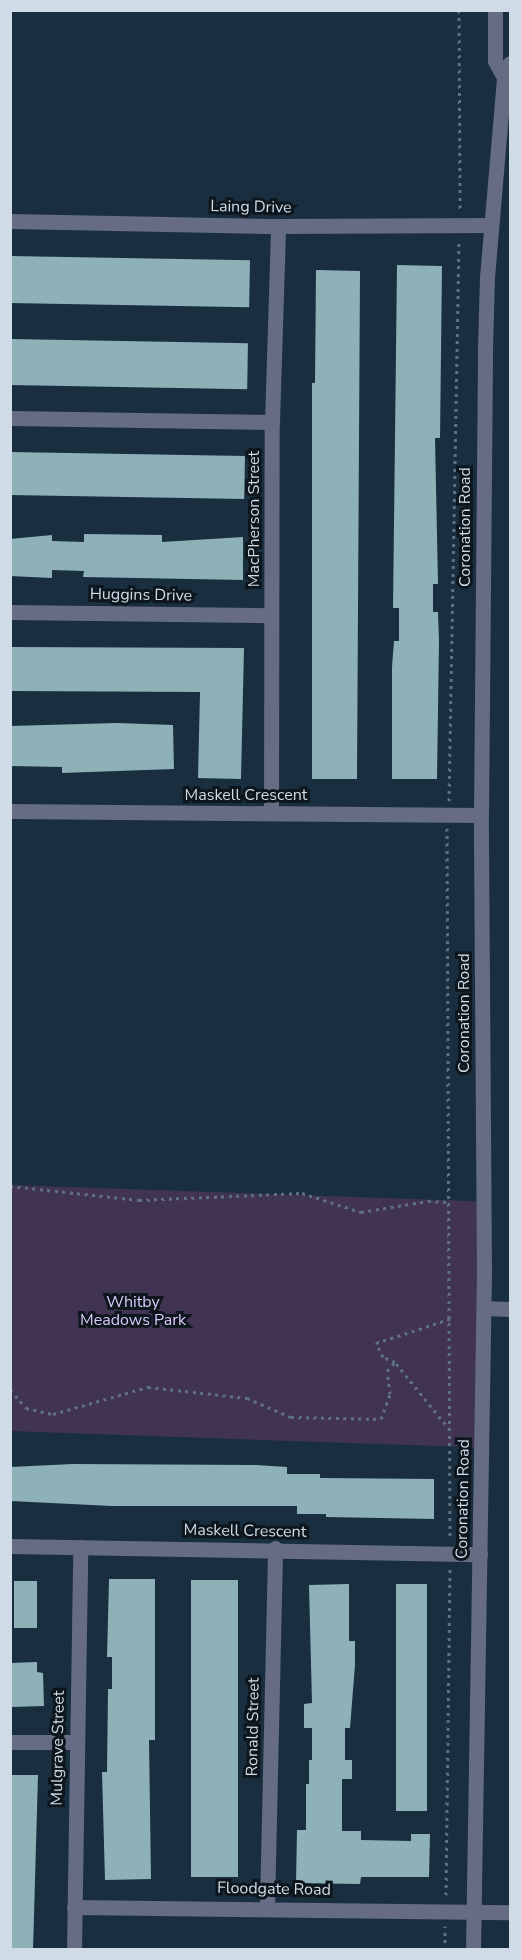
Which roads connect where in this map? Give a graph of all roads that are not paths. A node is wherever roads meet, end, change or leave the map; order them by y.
1 (495, 10) edge
2 (507, 70) edge
3 (10, 221) edge
4 (491, 225) junction
5 (278, 226) junction
6 (10, 418) edge
7 (272, 422) junction
8 (10, 612) edge
9 (271, 615) junction
10 (10, 811) edge
11 (271, 813) junction
12 (481, 815) junction
13 (484, 1308) junction
14 (510, 1309) edge
15 (10, 1546) edge
16 (80, 1547) junction
17 (275, 1548) junction
18 (480, 1554) junction
19 (10, 1742) edge
20 (76, 1742) junction
21 (74, 1906) junction
22 (267, 1906) junction
23 (475, 1911) junction
24 (510, 1912) edge
25 (74, 1950) edge
26 (473, 1950) edge

1 - 2 street, Coronation Road
2 - 4 street, Coronation Road
3 - 5 street, Laing Drive
4 - 5 street, Laing Drive
4 - 12 street, Coronation Road
5 - 7 street, MacPherson Street
6 - 7 street
7 - 9 street, MacPherson Street
8 - 9 street, Huggins Drive
9 - 11 street, MacPherson Street
10 - 11 street, Maskell Crescent
11 - 12 street, Maskell Crescent
12 - 13 street, Coronation Road
13 - 14 street
13 - 18 street, Coronation Road
15 - 16 street, Maskell Crescent
16 - 17 street, Maskell Crescent
16 - 20 street, Mulgrave Street
17 - 18 street, Maskell Crescent
17 - 22 street, Ronald Street
18 - 23 street, Coronation Road
19 - 20 street
20 - 21 street, Mulgrave Street
21 - 22 street, Floodgate Road
21 - 25 street, Mulgrave Street
22 - 23 street, Floodgate Road
23 - 24 street, Floodgate Road
23 - 26 street, Coronation Road

